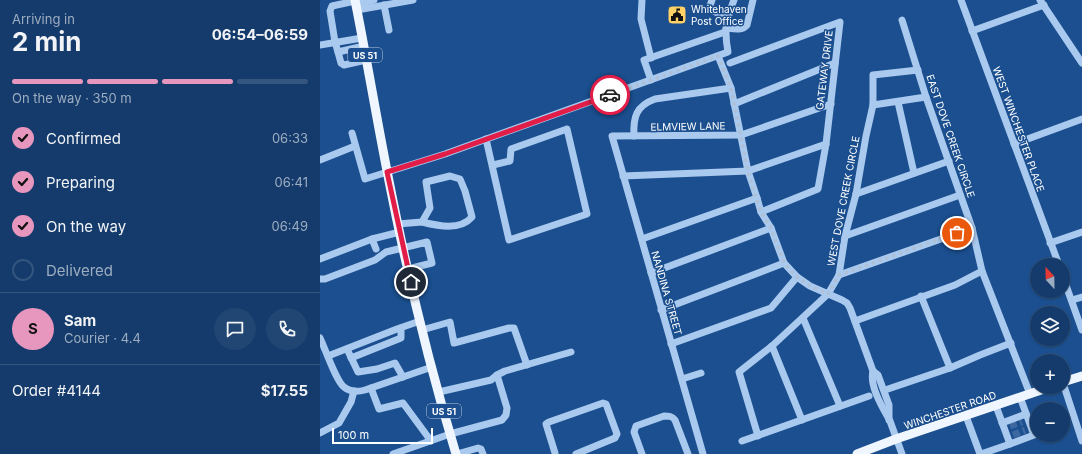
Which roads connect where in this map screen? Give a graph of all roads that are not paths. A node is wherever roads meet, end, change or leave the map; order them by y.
1 (374, 0) edge
2 (414, 0) edge
3 (642, 0) edge
4 (712, 0) edge
5 (734, 0) edge
6 (753, 0) edge
7 (961, 0) edge
8 (1042, 2) edge
9 (356, 4) edge
10 (384, 5) junction
11 (727, 19) junction
12 (902, 20) dead end
13 (389, 30) dead end
14 (725, 30) junction
15 (972, 31) junction
16 (335, 42) junction
17 (363, 42) junction
18 (320, 45) edge
19 (338, 52) junction
20 (718, 56) junction
21 (651, 58) junction
22 (366, 60) junction
23 (730, 63) dead end
24 (836, 63) junction
25 (1082, 63) edge
26 (918, 70) junction
27 (650, 80) junction
28 (731, 88) junction
29 (926, 97) junction
30 (898, 102) junction
31 (734, 104) junction
32 (831, 104) junction
33 (873, 105) junction
34 (1082, 119) edge
35 (352, 134) dead end
36 (741, 135) junction
37 (612, 136) joint
38 (634, 136) junction
39 (486, 139) junction
40 (826, 144) junction
41 (1014, 144) junction
42 (355, 146) junction
43 (320, 160) edge
44 (949, 161) junction
45 (493, 165) junction
46 (387, 172) junction
47 (748, 172) junction
48 (914, 173) junction
49 (623, 176) junction
50 (856, 194) junction
51 (960, 195) junction
52 (756, 198) junction
53 (761, 212) junction
54 (422, 222) junction
55 (399, 228) junction
56 (771, 228) junction
57 (972, 228) junction
58 (1082, 232) edge
59 (846, 236) junction
60 (372, 239) junction
61 (642, 239) junction
62 (1050, 243) junction
63 (403, 248) junction
64 (376, 249) dead end
65 (1056, 258) edge
66 (320, 259) edge
67 (784, 263) junction
68 (408, 269) junction
69 (982, 271) junction
70 (651, 274) junction
71 (839, 275) junction
72 (797, 277) junction
73 (320, 279) edge
74 (828, 294) junction
75 (1070, 295) edge
76 (921, 296) junction
77 (1082, 296) edge
78 (1072, 300) junction
79 (661, 310) junction
80 (803, 318) junction
81 (855, 321) junction
82 (421, 326) junction
83 (401, 328) junction
84 (1082, 330) edge
85 (320, 338) edge
86 (1011, 343) junction
87 (671, 344) junction
88 (772, 346) junction
89 (348, 348) junction
90 (571, 352) dead end
91 (328, 356) junction
92 (351, 358) junction
93 (527, 365) junction
94 (432, 367) junction
95 (950, 368) junction
96 (701, 373) dead end
97 (497, 375) junction
98 (1082, 376) edge
99 (403, 377) junction
100 (682, 379) junction
101 (1070, 380) edge
102 (371, 388) junction
103 (354, 391) junction
104 (883, 391) junction
105 (439, 392) junction
106 (1030, 394) joint
107 (1067, 394) edge
108 (869, 396) dead end
109 (1020, 397) junction
110 (840, 406) junction
111 (996, 406) junction
112 (966, 416) junction
113 (802, 420) junction
114 (1026, 423) junction
115 (1008, 432) junction
116 (320, 433) edge
117 (450, 434) junction
118 (758, 436) junction
119 (896, 439) junction
120 (431, 441) junction
121 (742, 441) dead end
122 (1082, 441) edge
123 (1001, 451) edge
124 (393, 454) edge
125 (457, 454) edge
126 (483, 454) edge
127 (554, 454) edge
128 (576, 454) edge
129 (642, 454) edge
130 (688, 454) edge
131 (703, 454) edge
132 (857, 454) edge
133 (902, 454) edge
134 (980, 454) edge

1 - 9 street
2 - 10 street
3 - 21 street
4 - 11 street
5 - 11 street
6 - 14 street
7 - 15 street, WEST WINCHESTER PLACE
8 - 15 street
8 - 25 street
9 - 10 street
9 - 16 street
9 - 17 main road, US 51
10 - 13 street
11 - 14 street
12 - 26 street, EAST DOVE CREEK CIRCLE
14 - 20 street
14 - 21 street
15 - 41 street, WEST WINCHESTER PLACE
16 - 17 street
16 - 18 street
16 - 19 street
17 - 19 street
17 - 22 main road, US 51
19 - 22 street
20 - 27 street
20 - 28 street
21 - 27 street
22 - 46 main road, US 51
23 - 24 street, GATEWAY DRIVE
24 - 31 street
24 - 32 street, GATEWAY DRIVE
26 - 29 street, EAST DOVE CREEK CIRCLE
26 - 33 street, WEST DOVE CREEK CIRCLE
27 - 39 street
28 - 31 street
28 - 38 street
29 - 30 street
29 - 44 street, EAST DOVE CREEK CIRCLE
30 - 33 street
30 - 48 street
31 - 36 street
32 - 36 street, ELMVIEW LANE
32 - 40 street, GATEWAY DRIVE
33 - 50 street, WEST DOVE CREEK CIRCLE
34 - 41 street
35 - 42 street
36 - 38 street, ELMVIEW LANE
36 - 47 street
37 - 38 street, ELMVIEW LANE
37 - 49 street, NANDINA STREET
39 - 45 street
39 - 46 street
40 - 47 street
40 - 53 street, GATEWAY DRIVE
41 - 62 street, WEST WINCHESTER PLACE
42 - 43 street
42 - 46 street
44 - 48 street
44 - 51 street, EAST DOVE CREEK CIRCLE
45 - 45 street
46 - 55 main road, US 51
47 - 49 street
47 - 52 street
48 - 50 street
49 - 61 street, NANDINA STREET
50 - 59 street, WEST DOVE CREEK CIRCLE
51 - 57 street, EAST DOVE CREEK CIRCLE
51 - 59 street
52 - 53 street
52 - 61 street
53 - 56 street
54 - 54 street
54 - 55 street
55 - 60 street
55 - 63 main road, US 51
56 - 67 street
56 - 70 street
57 - 69 street, EAST DOVE CREEK CIRCLE
57 - 71 street
58 - 62 street
59 - 71 street, WEST DOVE CREEK CIRCLE
60 - 64 street
60 - 66 street
61 - 70 street, NANDINA STREET
62 - 65 street, WEST WINCHESTER PLACE
63 - 68 main road, US 51
63 - 68 street
63 - 73 street
67 - 72 street
67 - 79 street
68 - 82 main road, US 51
69 - 76 street
69 - 86 street, EAST DOVE CREEK CIRCLE
70 - 79 street, NANDINA STREET
71 - 74 street, WEST DOVE CREEK CIRCLE
72 - 74 street
72 - 87 street
74 - 80 street, WEST DOVE CREEK CIRCLE
74 - 81 street
75 - 78 street
76 - 81 street
76 - 95 street
77 - 78 street
78 - 84 street
79 - 87 street, NANDINA STREET
80 - 88 street, WEST DOVE CREEK CIRCLE
80 - 110 street
81 - 104 street
82 - 83 street
82 - 93 street
82 - 94 main road, US 51
83 - 89 street
83 - 92 street
85 - 91 street
86 - 95 street
86 - 106 street, EAST DOVE CREEK CIRCLE
87 - 100 street, NANDINA STREET
88 - 113 street
88 - 118 street, WEST DOVE CREEK CIRCLE
89 - 91 street
89 - 92 street
90 - 93 street
91 - 103 street
92 - 99 street
93 - 97 street
94 - 99 street
94 - 105 main road, US 51
95 - 104 street
96 - 100 street
97 - 105 street
97 - 117 street
98 - 101 main road
99 - 102 street
100 - 131 street, NANDINA STREET
102 - 103 street
102 - 120 street
103 - 116 street
104 - 119 street
105 - 117 main road, US 51
106 - 109 main road, WINCHESTER ROAD
107 - 122 street
108 - 110 street
109 - 111 main road, WINCHESTER ROAD
109 - 114 street
110 - 113 street
111 - 112 main road, WINCHESTER ROAD
111 - 115 street
112 - 119 main road, WINCHESTER ROAD
112 - 134 street
113 - 118 street
114 - 115 street
114 - 115 street
115 - 123 street
117 - 120 street
117 - 125 main road, US 51
118 - 121 street
119 - 132 main road, WINCHESTER ROAD
119 - 133 street
120 - 124 street
123 - 134 street
125 - 126 street
127 - 128 street
129 - 130 street

